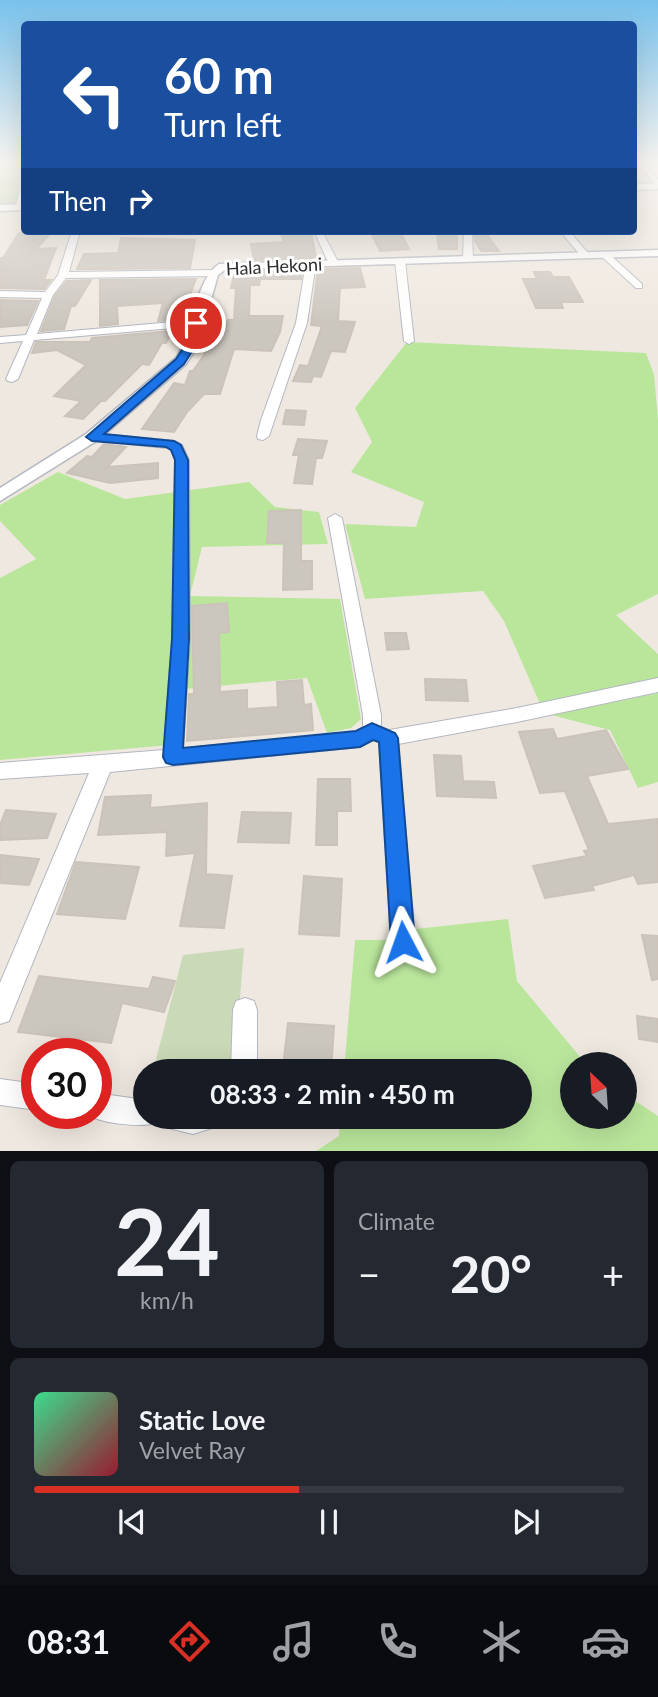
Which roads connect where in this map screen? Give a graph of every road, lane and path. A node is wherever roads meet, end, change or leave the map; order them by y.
1 (75, 235) edge
2 (320, 235) edge
3 (468, 235) edge
4 (568, 235) edge
5 (658, 253) edge
6 (604, 254) junction
7 (585, 255) junction
8 (468, 259) junction
9 (400, 261) junction
10 (333, 262) junction
11 (311, 263) junction
12 (213, 273) junction
13 (64, 275) junction
14 (639, 286) dead end
15 (0, 294) edge
16 (48, 295) junction
17 (196, 323) junction
18 (28, 337) junction
19 (0, 340) edge
20 (409, 341) dead end
21 (12, 379) dead end
22 (263, 436) dead end
23 (92, 437) junction
24 (0, 496) edge
25 (335, 518) dead end
26 (658, 685) edge
27 (380, 734) junction
28 (173, 757) junction
29 (103, 764) junction
30 (0, 771) edge
31 (403, 942) dead end
32 (245, 1010) dead end
33 (0, 1012) edge
34 (244, 1059) edge
35 (0, 1092) edge
36 (21, 1095) edge
37 (112, 1108) edge
38 (133, 1111) edge

1 - 13 street
2 - 10 street
3 - 8 street
4 - 7 street
5 - 6 street, Hala Hekoni
6 - 7 street, Hala Hekoni
6 - 14 street
7 - 8 street, Hala Hekoni
8 - 9 street, Hala Hekoni
9 - 10 street, Hala Hekoni
9 - 20 street
10 - 11 street, Hala Hekoni
11 - 12 street, Hala Hekoni
11 - 22 street
12 - 13 street
12 - 17 street, Hala Hekoni
13 - 16 street
15 - 16 street
16 - 18 street
17 - 18 street
17 - 23 street, Hala Hekoni
18 - 19 street
18 - 21 street
23 - 24 street, Hala Hekoni
23 - 28 street
25 - 27 street
26 - 27 street
27 - 28 street
27 - 31 street
28 - 29 street
29 - 30 street
29 - 33 street
32 - 34 street
35 - 36 street
37 - 38 street

